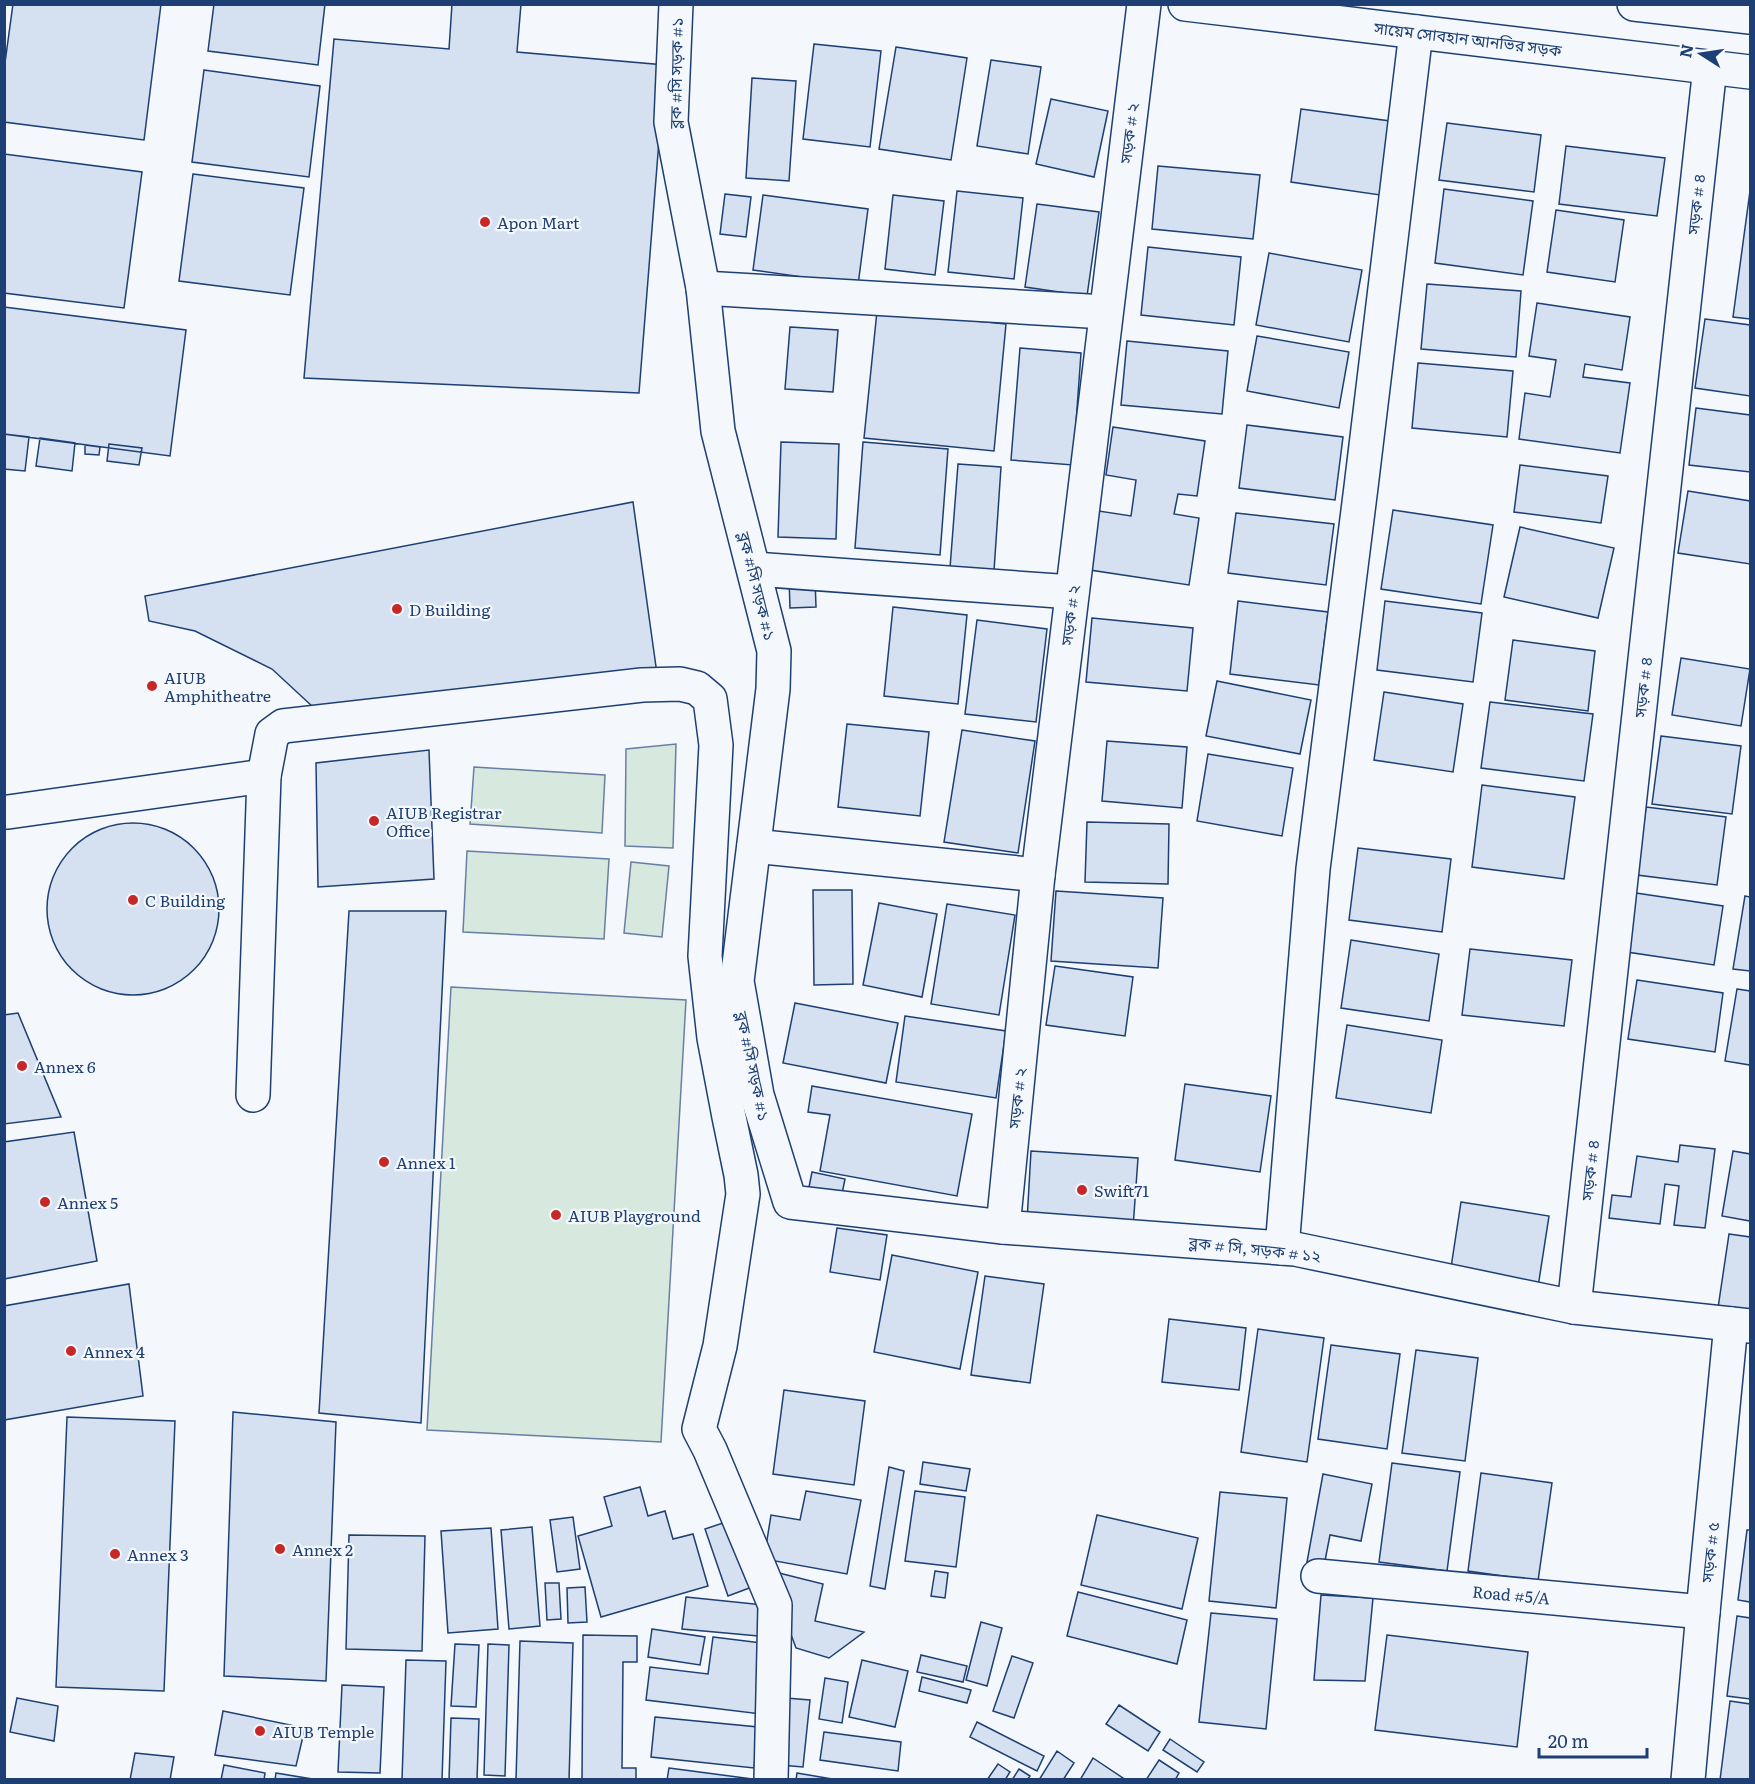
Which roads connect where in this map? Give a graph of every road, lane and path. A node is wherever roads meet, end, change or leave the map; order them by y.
1 (676, 4) edge
2 (1144, 4) edge
3 (1185, 4) edge
4 (1653, 6) edge
5 (1750, 17) edge
6 (1416, 32) junction
7 (1710, 67) junction
8 (1750, 72) edge
9 (703, 288) junction
10 (1105, 312) junction
11 (754, 569) junction
12 (1072, 592) junction
13 (264, 776) junction
14 (8, 812) dead end
15 (754, 846) junction
16 (1038, 874) junction
17 (253, 1095) dead end
18 (790, 1202) joint
19 (1004, 1227) junction
20 (1282, 1248) junction
21 (1574, 1307) junction
22 (1741, 1325) edge
23 (1318, 1576) dead end
24 (1703, 1612) junction
25 (771, 1779) edge
26 (1688, 1779) edge

1 - 9 street, ব্লক #সি সড়ক #১
2 - 10 street, সড়ক # ২
3 - 6 street, সায়েম সোবহান আনভির সড়ক
4 - 5 street
6 - 7 street, সায়েম সোবহান আনভির সড়ক
6 - 20 street
7 - 8 street, সায়েম সোবহান আনভির সড়ক
7 - 21 street, সড়ক # ৪
9 - 10 street
9 - 11 street, ব্লক #সি সড়ক #১
10 - 12 street, সড়ক # ২
11 - 12 street
11 - 15 street, ব্লক #সি সড়ক #১
12 - 16 street, সড়ক # ২
13 - 14 street
13 - 17 street
13 - 25 street
15 - 16 street
15 - 18 street, ব্লক #সি সড়ক #১
16 - 19 street, সড়ক # ২
18 - 19 street, ব্লক # সি, সড়ক # ১২
19 - 20 street, ব্লক # সি, সড়ক # ১২
20 - 21 street, ব্লক # সি, সড়ক # ১২
21 - 22 street, ব্লক # সি, সড়ক # ১২
22 - 24 street, সড়ক # ৫
23 - 24 street, Road #5/A
24 - 26 street, সড়ক # ৫

